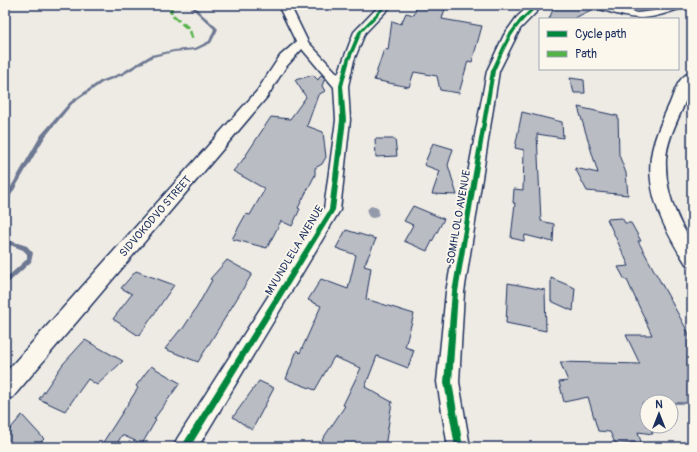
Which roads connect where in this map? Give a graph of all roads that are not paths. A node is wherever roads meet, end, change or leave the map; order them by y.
1 (284, 5) edge
2 (386, 5) edge
3 (536, 5) edge
4 (597, 5) edge
5 (680, 5) edge
6 (303, 43) junction
7 (692, 76) edge
8 (341, 86) junction
9 (692, 259) edge
10 (5, 389) edge
11 (185, 447) edge
12 (459, 447) edge

1 - 6 street
2 - 8 street, MVUNDLELA AVENUE
3 - 12 street, SOMHLOLO AVENUE
4 - 5 street
6 - 8 street
6 - 10 street, SIDVOKODVO STREET
7 - 9 street
8 - 11 street, MVUNDLELA AVENUE

